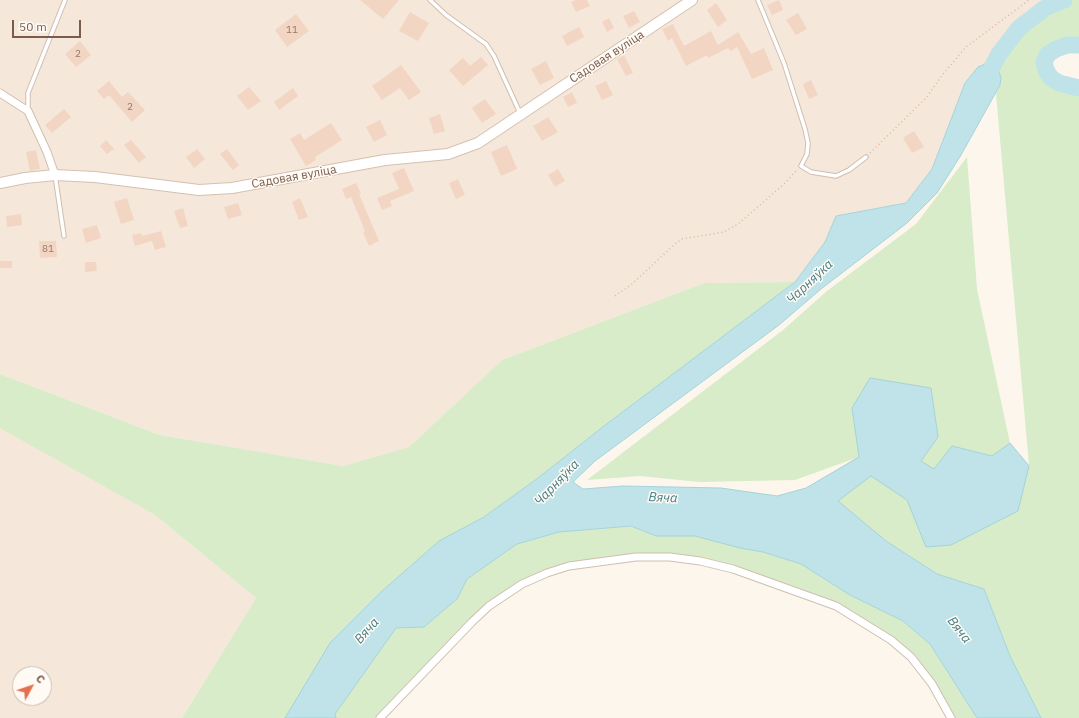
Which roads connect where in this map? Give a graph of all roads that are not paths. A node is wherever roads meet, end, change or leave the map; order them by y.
1 (65, 0) edge
2 (430, 0) edge
3 (692, 0) edge
4 (758, 0) edge
5 (0, 93) edge
6 (28, 112) junction
7 (521, 114) junction
8 (866, 157) road end
9 (55, 175) junction
10 (0, 183) edge
11 (64, 236) dead end
12 (380, 718) edge
13 (951, 718) edge

1 - 6 lane
2 - 7 lane
3 - 7 street, Садовая вуліца
4 - 8 lane
5 - 6 street
6 - 9 street
7 - 9 street, Садовая вуліца
9 - 10 street, Садовая вуліца
9 - 11 lane
12 - 13 street

